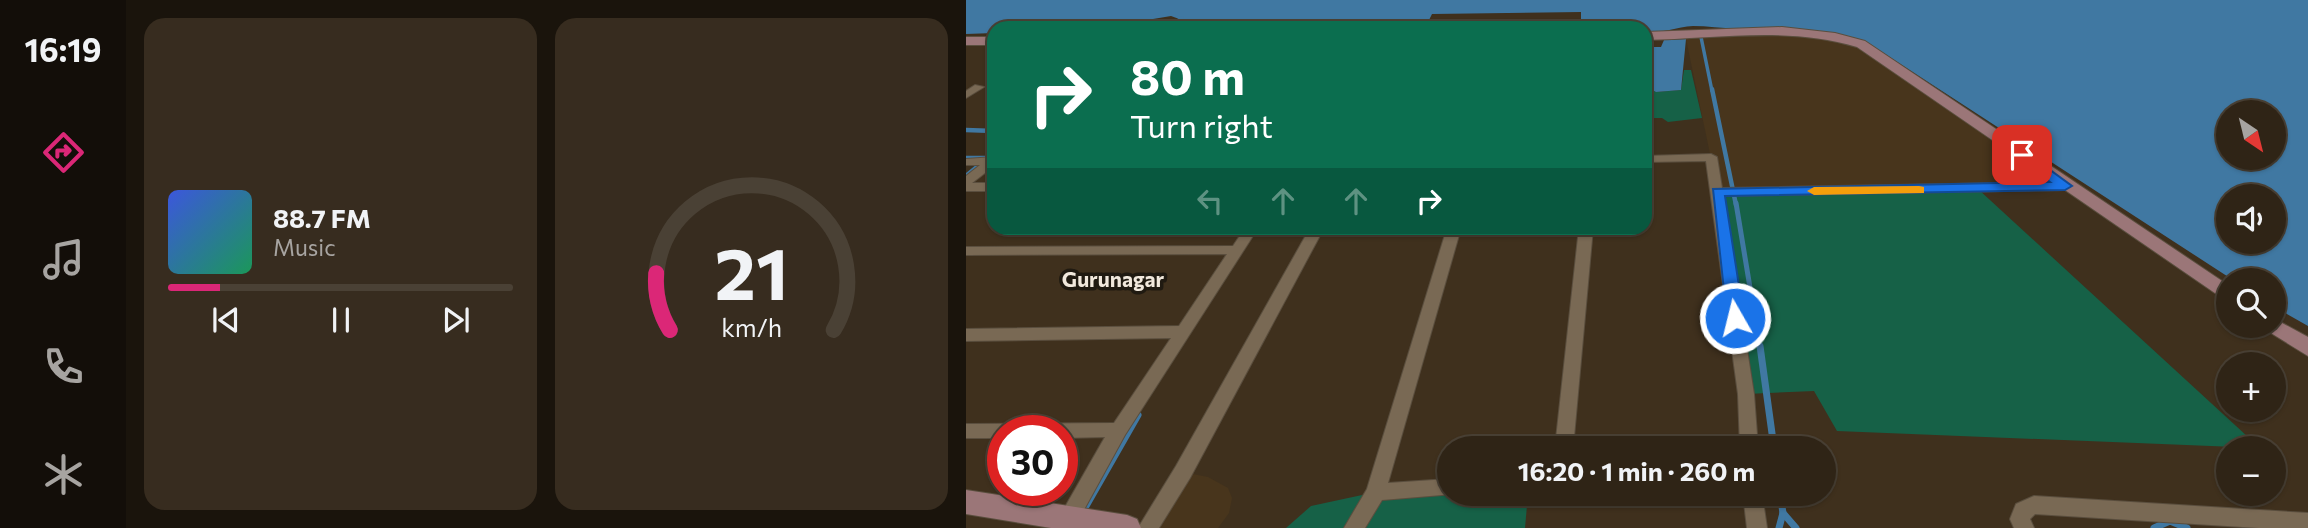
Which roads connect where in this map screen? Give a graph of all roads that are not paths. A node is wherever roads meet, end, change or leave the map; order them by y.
1 (1652, 36) edge
2 (966, 41) edge
3 (987, 41) edge
4 (979, 87) dead end
5 (966, 95) edge
6 (1652, 159) edge
7 (987, 161) edge
8 (966, 162) edge
9 (987, 166) edge
10 (966, 182) edge
11 (2065, 186) junction
12 (966, 187) edge
13 (987, 187) edge
14 (1718, 192) junction
15 (1246, 235) edge
16 (1313, 235) edge
17 (1452, 235) edge
18 (1585, 235) edge
19 (1236, 250) junction
20 (966, 251) edge
21 (2216, 287) edge
22 (1181, 332) junction
23 (2286, 334) edge
24 (966, 335) edge
25 (2308, 348) edge
26 (1119, 430) junction
27 (966, 431) edge
28 (1565, 436) edge
29 (1748, 436) edge
30 (1437, 488) edge
31 (1376, 492) junction
32 (966, 502) edge
33 (1754, 506) edge
34 (2308, 522) edge
35 (1066, 523) edge
36 (1127, 528) edge
37 (1148, 528) edge
38 (1354, 528) edge
39 (1757, 528) edge
40 (2024, 528) edge

1 - 11 main road
2 - 3 main road
4 - 5 street
6 - 14 street
7 - 8 street
9 - 10 street
11 - 14 street
11 - 21 main road
12 - 13 street
14 - 29 street
15 - 19 street
16 - 37 street
17 - 31 street
18 - 28 street
19 - 20 street
19 - 22 street
22 - 24 street
22 - 26 street
23 - 25 main road
26 - 27 street
26 - 35 street
30 - 31 street
31 - 38 street
32 - 35 main road
33 - 39 street
34 - 40 street
35 - 36 main road

